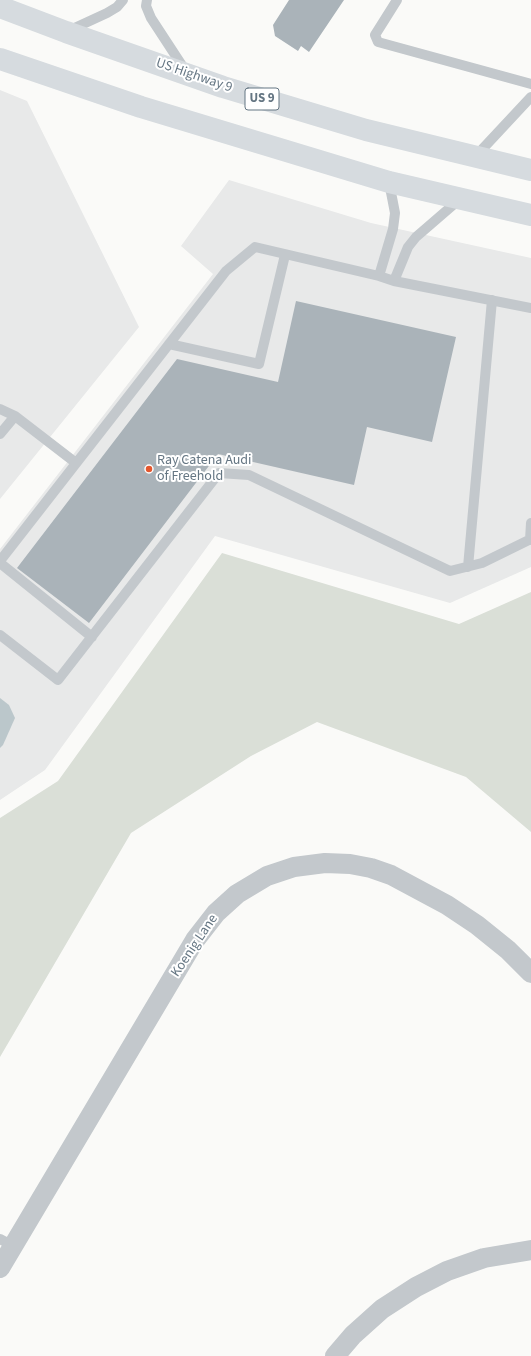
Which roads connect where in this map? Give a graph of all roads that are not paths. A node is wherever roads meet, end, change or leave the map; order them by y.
1 (123, 0) edge
2 (147, 0) edge
3 (397, 0) edge
4 (0, 7) edge
5 (66, 32) junction
6 (0, 59) edge
7 (189, 75) junction
8 (531, 84) edge
9 (531, 97) edge
10 (474, 158) junction
11 (531, 170) edge
12 (389, 182) junction
13 (460, 199) junction
14 (531, 215) edge
15 (286, 255) junction
16 (379, 276) junction
17 (394, 281) junction
18 (492, 300) junction
19 (531, 308) edge
20 (169, 344) junction
21 (0, 409) edge
22 (15, 416) junction
23 (0, 434) edge
24 (76, 463) junction
25 (531, 523) edge
26 (530, 540) edge
27 (0, 562) edge
28 (468, 567) junction
29 (0, 635) edge
30 (92, 637) junction
31 (531, 973) edge
32 (6, 1242) edge
33 (531, 1250) edge
34 (0, 1268) edge
35 (335, 1356) edge

1 - 5 lane
2 - 7 lane
3 - 8 lane
4 - 5 highway, US Highway 9 / US 9
5 - 7 highway, US Highway 9 / US 9
6 - 12 highway
7 - 10 highway, US Highway 9 / US 9
9 - 10 lane
10 - 11 highway, US Highway 9 / US 9
12 - 13 highway
12 - 16 lane
13 - 14 highway
13 - 17 lane
15 - 16 lane
15 - 20 lane
15 - 20 lane
16 - 17 lane
17 - 18 lane
18 - 19 lane
18 - 28 lane
20 - 24 lane
21 - 22 lane
22 - 23 lane
22 - 24 lane
24 - 27 lane
25 - 26 lane
26 - 28 lane
27 - 30 lane
28 - 30 lane
29 - 30 lane
31 - 32 street, Koenig Lane
32 - 34 street, Koenig Lane
33 - 35 street

